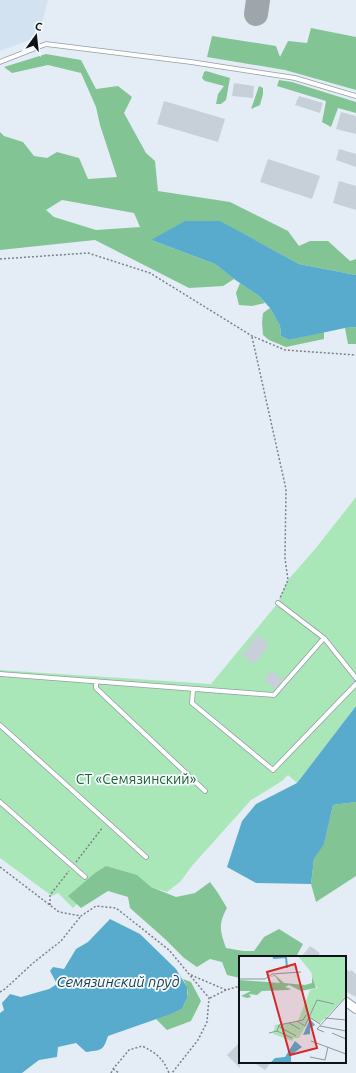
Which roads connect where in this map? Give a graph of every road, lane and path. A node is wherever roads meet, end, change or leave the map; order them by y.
1 (0, 62) edge
2 (356, 96) edge
3 (0, 259) edge
4 (252, 336) junction
5 (356, 355) edge
6 (278, 603) joint
7 (324, 638) junction
8 (0, 674) edge
9 (356, 678) edge
10 (96, 682) junction
11 (356, 684) edge
12 (193, 689) junction
13 (0, 725) edge
14 (205, 791) dead end
15 (0, 802) edge
16 (146, 857) dead end
17 (0, 867) edge
18 (84, 877) dead end
19 (81, 916) junction
20 (189, 974) junction
21 (239, 986) edge
22 (226, 990) junction
23 (0, 992) edge
24 (209, 998) junction
25 (346, 1002) edge
26 (356, 1009) edge
27 (113, 1068) junction
28 (111, 1073) edge
29 (119, 1073) edge
30 (170, 1073) edge

1 - 2 lane
3 - 4 path
4 - 5 path
4 - 6 path
6 - 7 lane
7 - 9 lane
7 - 12 lane
8 - 10 lane
10 - 12 lane
10 - 14 lane
11 - 12 lane
13 - 16 lane
15 - 18 lane
17 - 19 path
19 - 20 path
19 - 23 path
20 - 22 path
20 - 24 path
21 - 22 path
22 - 24 path
24 - 30 path
25 - 26 street
27 - 28 path
27 - 29 path
27 - 30 path

